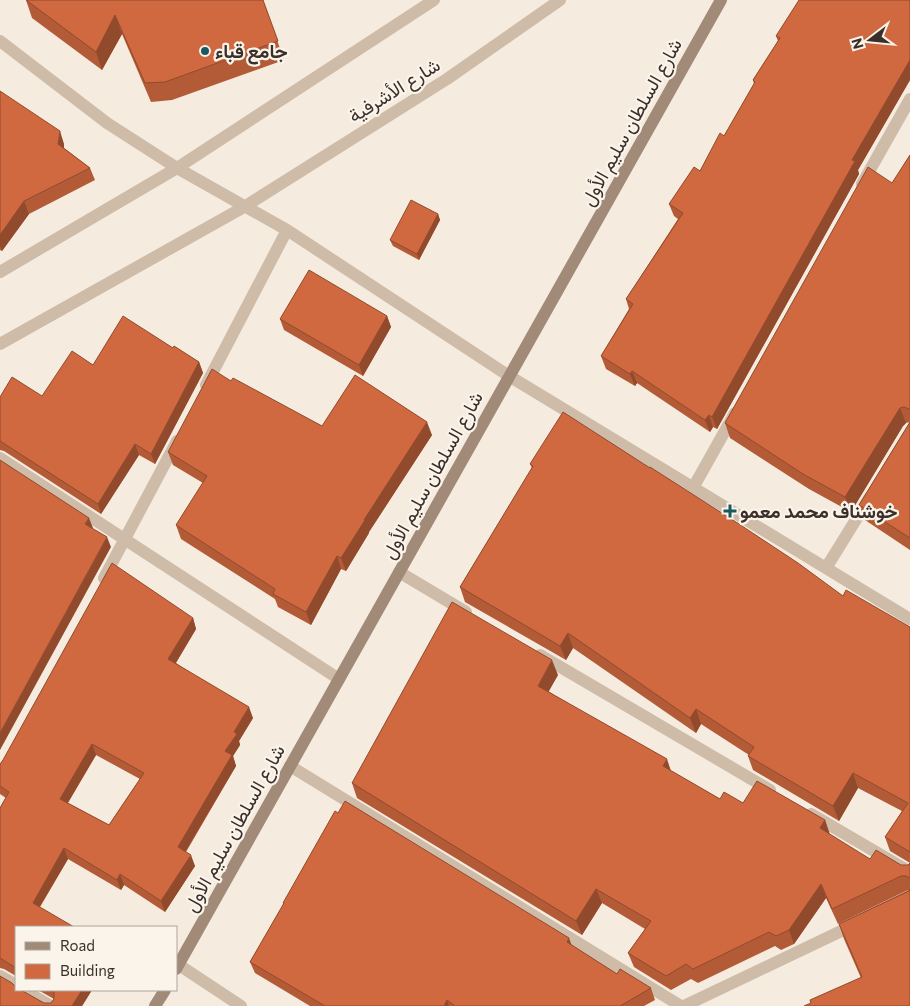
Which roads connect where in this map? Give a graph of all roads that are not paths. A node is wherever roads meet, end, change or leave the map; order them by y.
1 (434, 0) edge
2 (560, 0) edge
3 (721, 0) edge
4 (0, 41) edge
5 (910, 99) edge
6 (177, 168) junction
7 (857, 194) edge
8 (244, 207) junction
9 (287, 230) junction
10 (0, 272) edge
11 (0, 344) edge
12 (509, 376) junction
13 (199, 398) edge
14 (741, 401) edge
15 (181, 433) edge
16 (0, 458) edge
17 (876, 487) edge
18 (693, 488) junction
19 (125, 539) junction
20 (826, 568) junction
21 (400, 572) junction
22 (96, 592) edge
23 (476, 617) edge
24 (910, 619) edge
25 (527, 647) edge
26 (340, 679) junction
27 (290, 766) junction
28 (782, 797) edge
29 (799, 807) edge
30 (910, 872) edge
31 (867, 919) edge
32 (178, 965) edge
33 (178, 968) edge
34 (0, 976) edge
35 (15, 985) edge
36 (26, 991) edge
37 (163, 991) edge
38 (51, 1006) edge
39 (155, 1006) edge
40 (241, 1006) edge
41 (683, 1006) edge

1 - 6 street
2 - 8 street, شارع الأشرفية
3 - 12 street, شارع السلطان سليم الأول
4 - 6 street
5 - 7 street
6 - 8 street
6 - 10 street
8 - 9 street
8 - 11 street, شارع الأشرفية
9 - 12 street
9 - 13 street
12 - 18 street
12 - 21 street, شارع السلطان سليم الأول
14 - 18 street
15 - 19 street
16 - 19 street
17 - 20 street
18 - 20 street
19 - 22 street
19 - 26 street
20 - 24 street
21 - 23 street
21 - 26 street, شارع السلطان سليم الأول
25 - 28 street
26 - 27 street, شارع السلطان سليم الأول
27 - 32 street, شارع السلطان سليم الأول
27 - 41 street
29 - 30 street
31 - 41 street
33 - 40 street
34 - 35 street
36 - 38 street
37 - 39 street

